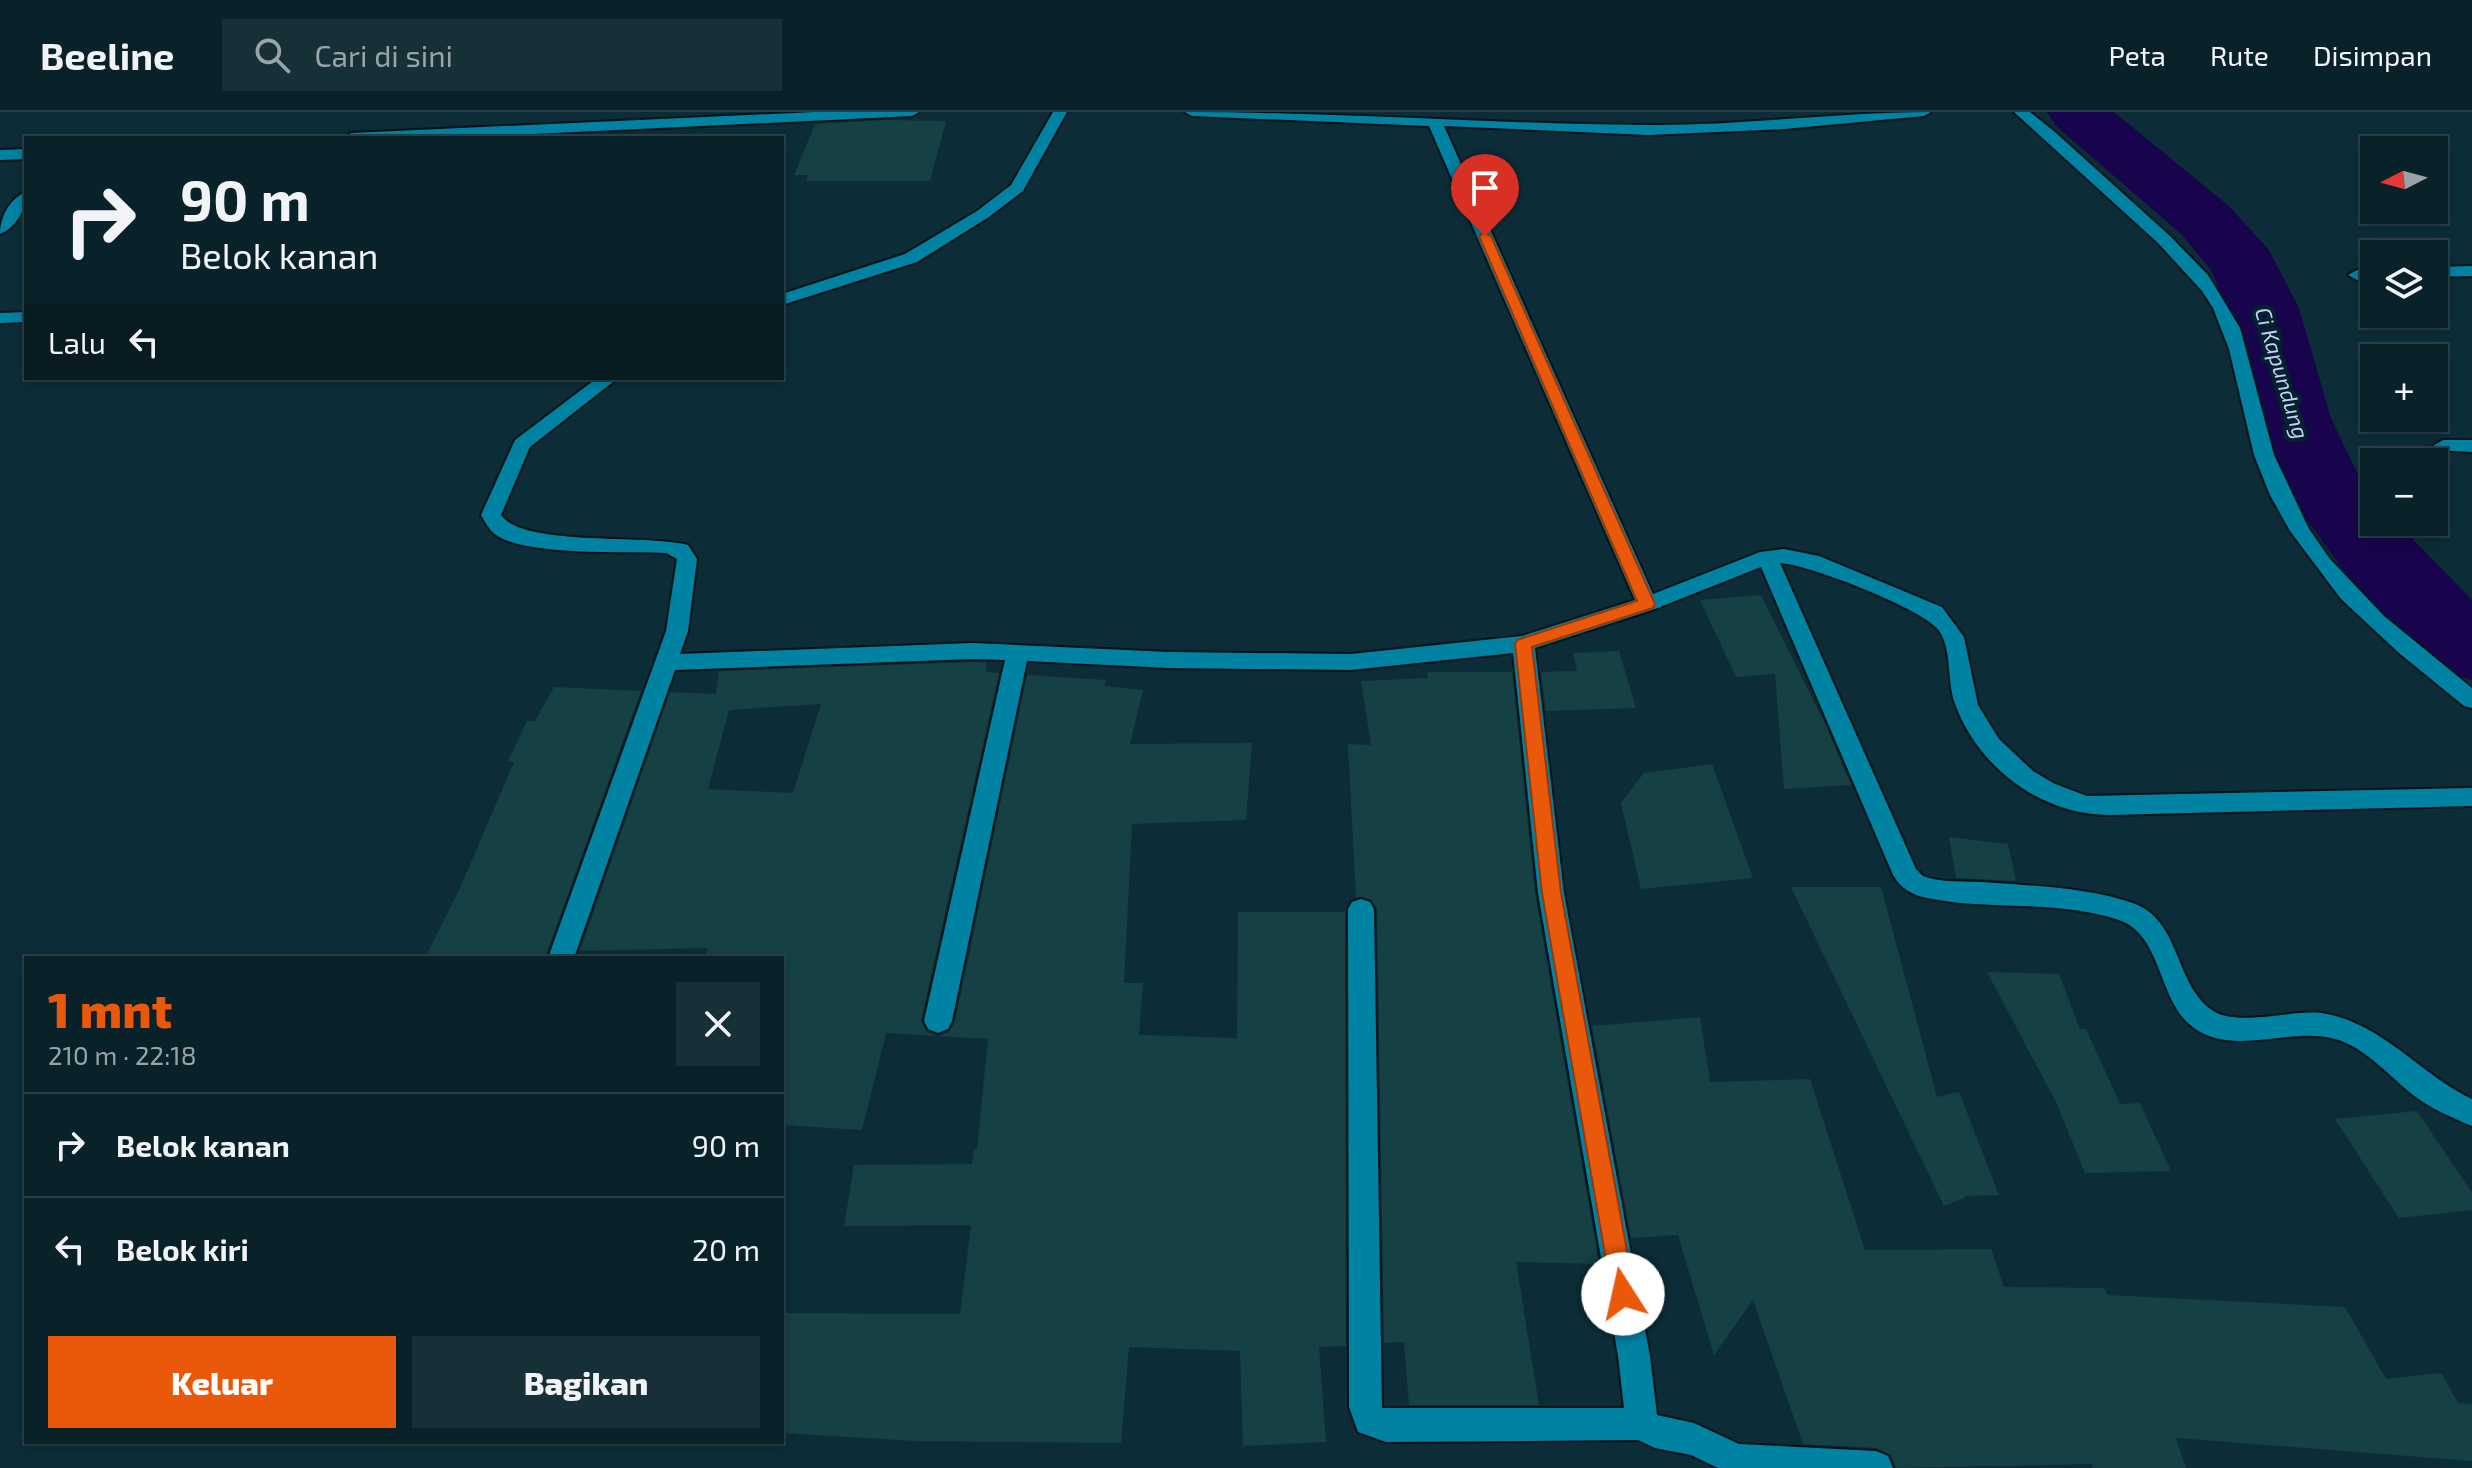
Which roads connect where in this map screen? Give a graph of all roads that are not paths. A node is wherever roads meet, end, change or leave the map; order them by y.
1 (912, 112) edge
2 (1060, 112) edge
3 (1192, 112) edge
4 (1924, 112) edge
5 (2021, 112) edge
6 (1241, 113) edge
7 (1829, 116) edge
8 (660, 117) edge
9 (1435, 123) junction
10 (454, 135) edge
11 (420, 136) edge
12 (24, 154) edge
13 (0, 155) edge
14 (24, 199) edge
15 (0, 229) edge
16 (2472, 271) edge
17 (2448, 272) edge
18 (784, 299) edge
19 (24, 317) edge
20 (0, 318) edge
21 (606, 380) edge
22 (2443, 446) dead end
23 (2472, 446) edge
24 (1767, 557) junction
25 (1647, 604) junction
26 (1523, 644) junction
27 (1018, 653) junction
28 (667, 662) junction
29 (2472, 700) edge
30 (2472, 797) edge
31 (1361, 909) dead end
32 (562, 956) edge
33 (938, 1021) dead end
34 (2472, 1113) edge
35 (1642, 1424) junction
36 (1737, 1464) edge
37 (1876, 1468) edge

1 - 8 street
2 - 18 street
3 - 6 street
4 - 7 street
5 - 29 street
6 - 9 street
7 - 9 street
8 - 10 street
9 - 25 street
10 - 11 street
12 - 13 street
14 - 15 street
16 - 17 street
19 - 20 street
21 - 28 street
22 - 23 street
24 - 25 street
24 - 30 street
24 - 34 street
25 - 26 street
26 - 27 street
26 - 35 street
27 - 28 street
27 - 33 street
28 - 32 street
31 - 35 street
35 - 36 street
36 - 37 street

